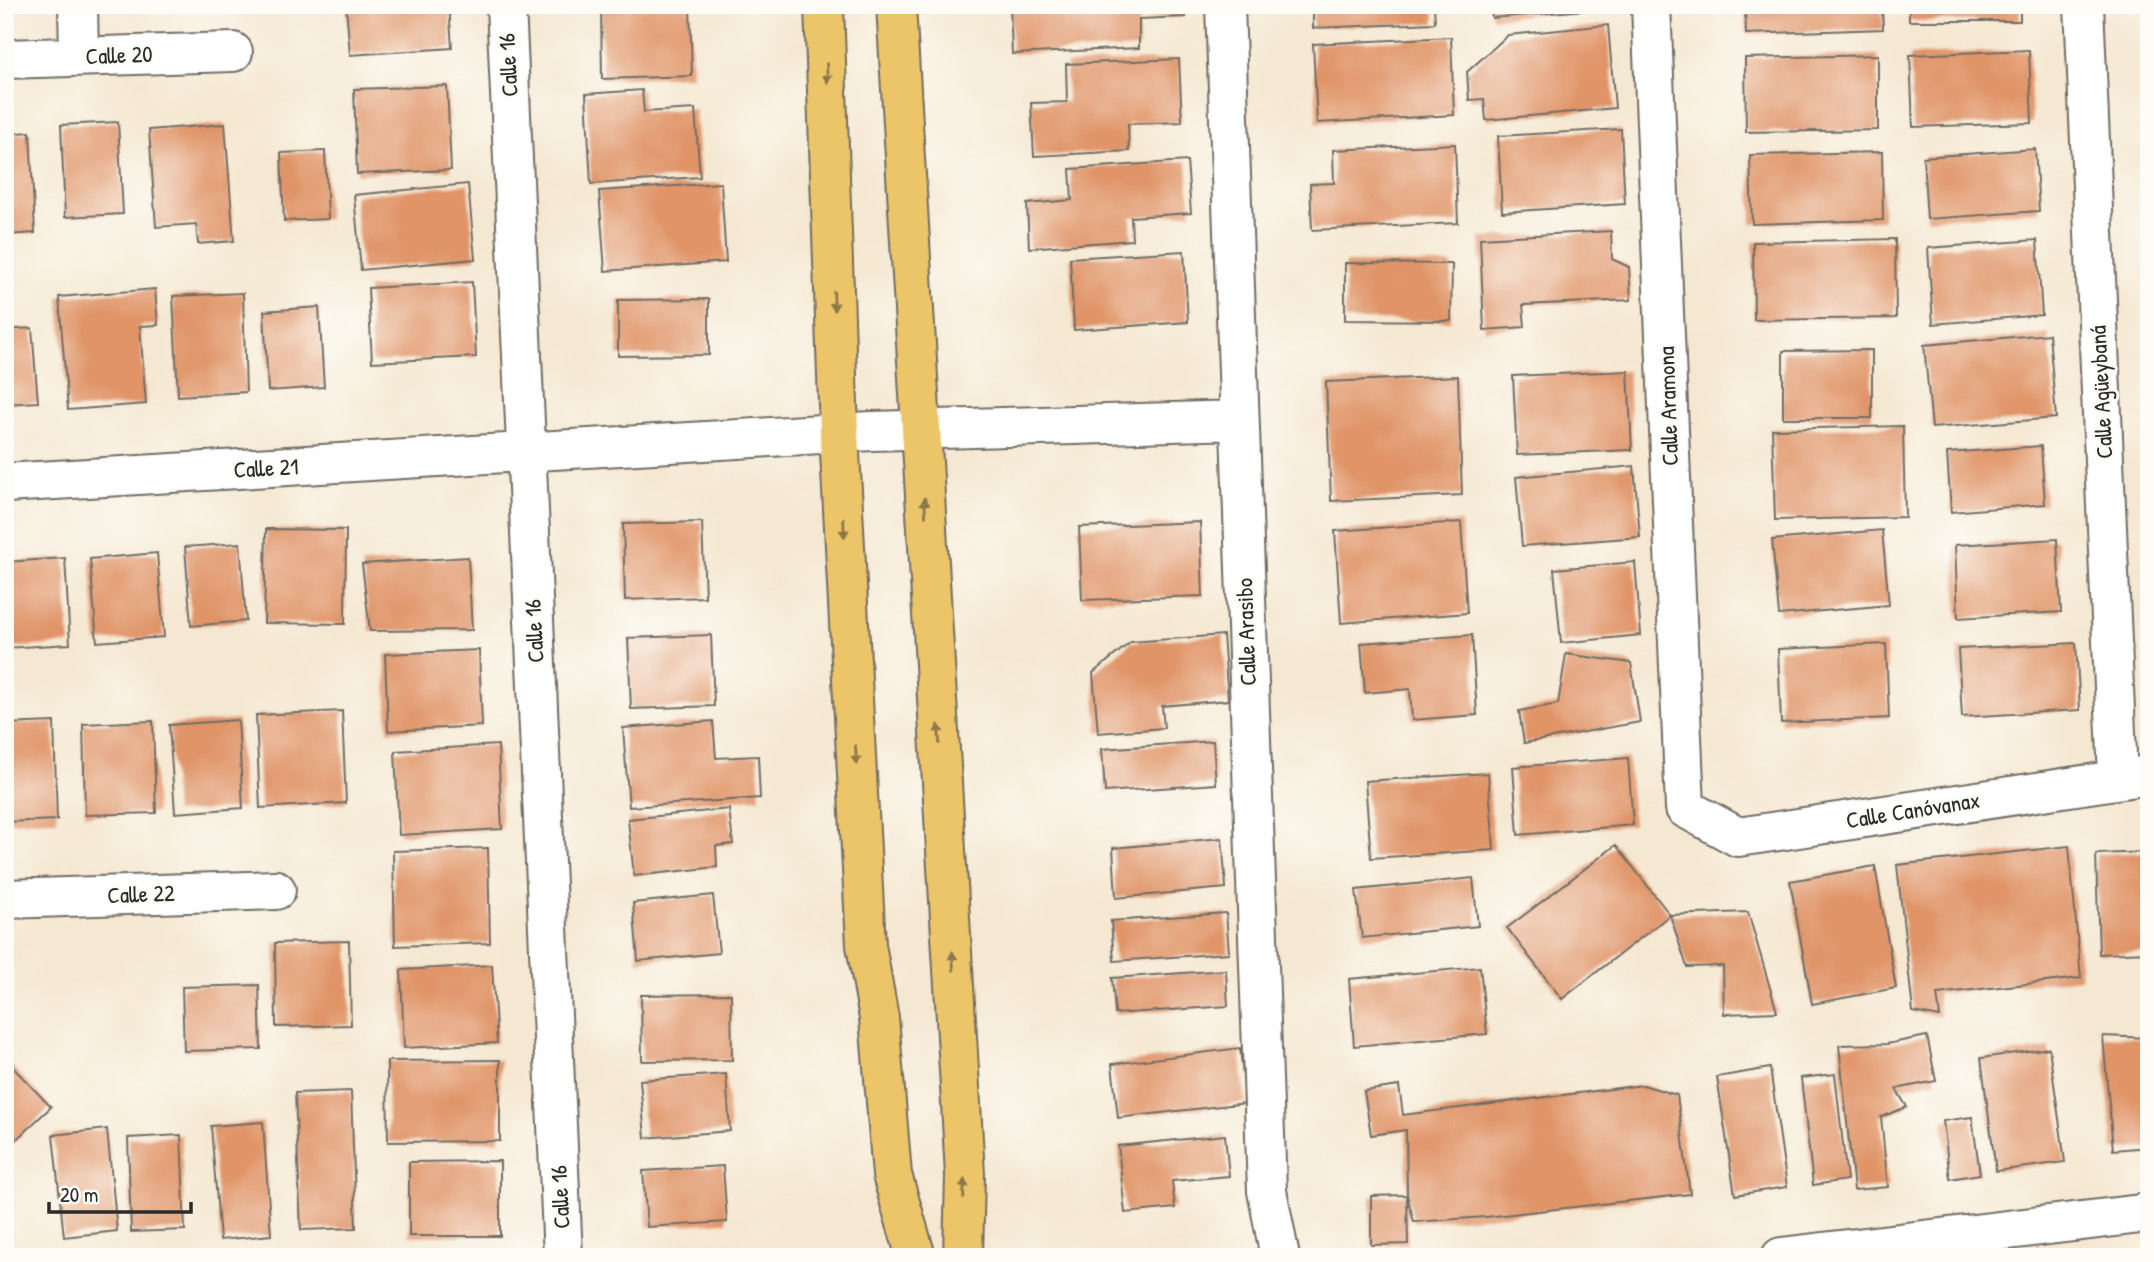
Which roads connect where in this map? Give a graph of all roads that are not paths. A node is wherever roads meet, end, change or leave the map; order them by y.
1 (78, 5) edge
2 (506, 5) edge
3 (824, 5) edge
4 (896, 5) edge
5 (1225, 5) edge
6 (1651, 5) edge
7 (2084, 5) edge
8 (233, 52) dead end
9 (79, 57) junction
10 (5, 58) edge
11 (1238, 420) junction
12 (921, 430) junction
13 (839, 433) junction
14 (526, 453) junction
15 (5, 483) edge
16 (2134, 776) edge
17 (1685, 808) joint
18 (276, 890) dead end
19 (5, 899) edge
20 (2149, 1213) edge
21 (563, 1257) edge
22 (916, 1257) edge
23 (962, 1257) edge
24 (1280, 1257) edge
25 (1781, 1257) edge

1 - 9 street
2 - 14 street, Calle 16
3 -> 13 main road
4 - 12 main road
5 - 11 street, Calle Arasibo
6 - 17 street, Calle Aramona
7 - 16 street, Calle Agüeybaná
8 - 9 street, Calle 20
9 - 10 street, Calle 20
11 - 12 street, Calle 21
11 - 24 street, Calle Arasibo
12 - 13 street, Calle 21
23 -> 12 main road
13 - 14 street, Calle 21
13 -> 22 main road
14 - 15 street, Calle 21
14 - 21 street, Calle 16
16 - 17 street, Calle Canóvanax
18 - 19 street, Calle 22
20 - 25 street

